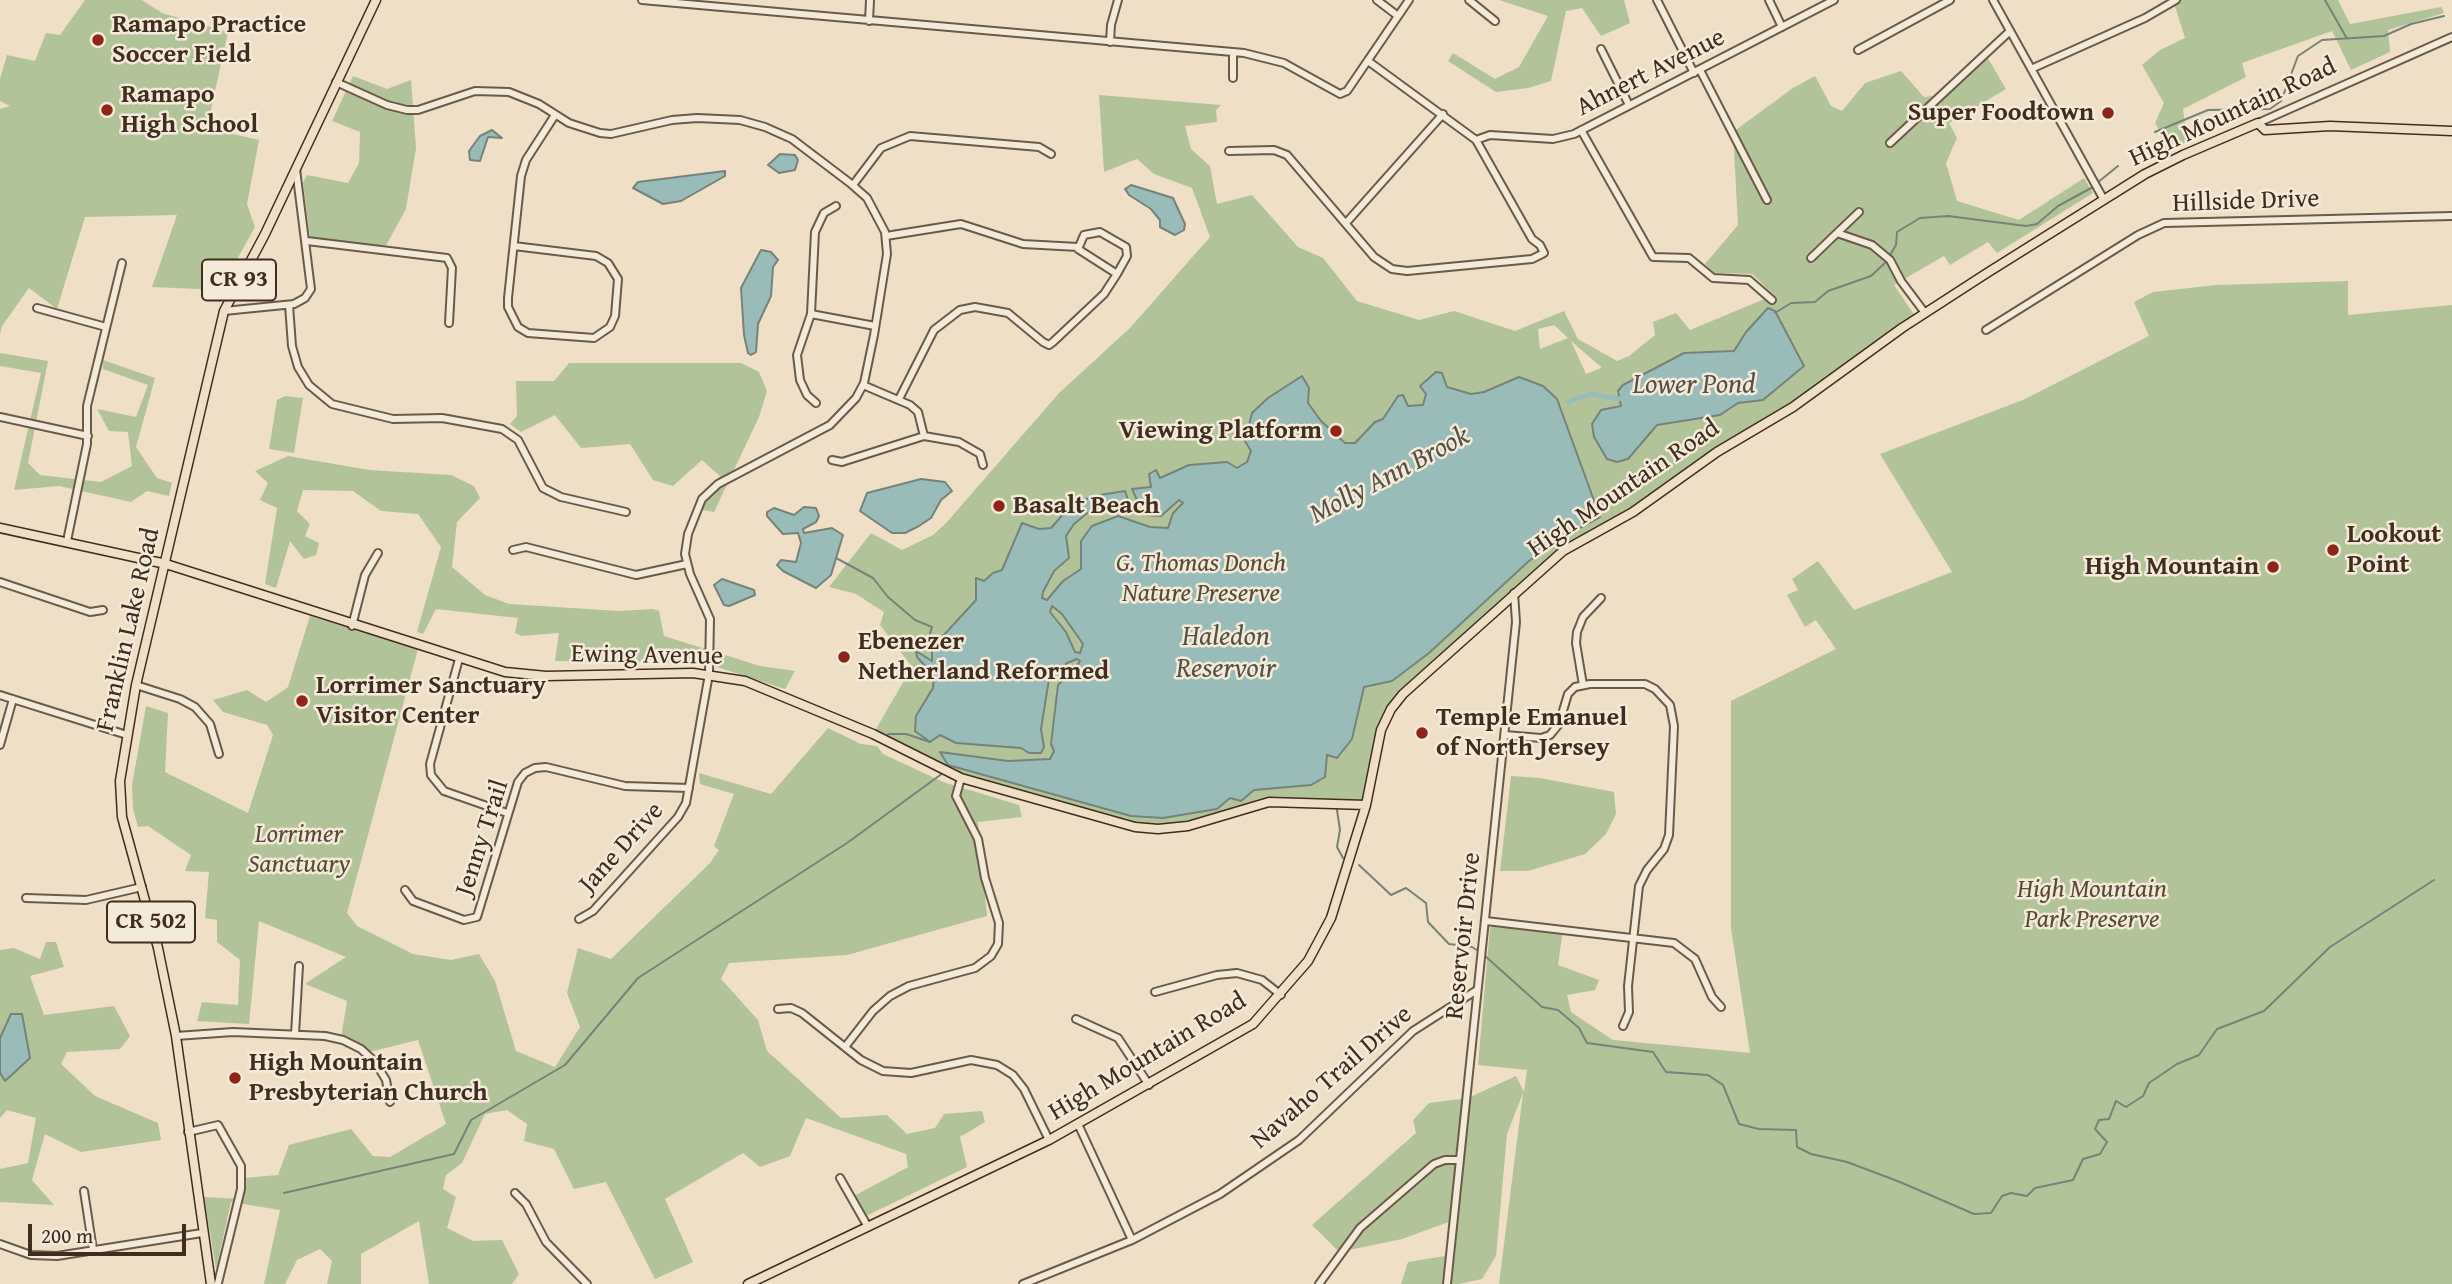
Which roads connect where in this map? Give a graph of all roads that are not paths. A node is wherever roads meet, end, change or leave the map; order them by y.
1 (376, 0) edge
2 (642, 0) edge
3 (870, 0) edge
4 (1118, 0) edge
5 (1377, 0) edge
6 (1409, 0) edge
7 (1469, 0) edge
8 (1657, 0) edge
9 (1769, 0) edge
10 (1834, 0) edge
11 (1950, 0) edge
12 (1993, 0) edge
13 (2176, 0) edge
14 (662, 1) edge
15 (1398, 16) junction
16 (1494, 21) dead end
17 (869, 22) junction
18 (1782, 27) junction
19 (2010, 31) junction
20 (2452, 37) edge
21 (1110, 42) junction
22 (1601, 49) dead end
23 (1858, 50) dead end
24 (1233, 52) junction
25 (1368, 61) junction
26 (2031, 69) junction
27 (1697, 71) junction
28 (1233, 78) dead end
29 (336, 82) junction
30 (1629, 104) junction
31 (1443, 114) junction
32 (555, 115) junction
33 (2258, 123) junction
34 (1581, 130) junction
35 (2452, 131) edge
36 (1476, 140) junction
37 (1890, 143) dead end
38 (1229, 151) dead end
39 (1051, 154) dead end
40 (296, 170) junction
41 (853, 185) junction
42 (1767, 200) dead end
43 (2104, 200) junction
44 (836, 206) dead end
45 (1859, 212) dead end
46 (2452, 216) edge
47 (1346, 223) junction
48 (1837, 233) junction
49 (886, 236) junction
50 (307, 241) junction
51 (514, 246) junction
52 (1078, 247) junction
53 (1811, 258) dead end
54 (122, 263) dead end
55 (1117, 274) junction
56 (1772, 300) dead end
57 (289, 305) junction
58 (37, 308) dead end
59 (224, 311) junction
60 (1925, 313) junction
61 (811, 314) junction
62 (449, 323) dead end
63 (875, 326) junction
64 (106, 327) junction
65 (1986, 330) dead end
66 (863, 385) junction
67 (899, 399) junction
68 (816, 403) dead end
69 (0, 418) edge
70 (88, 436) junction
71 (924, 436) junction
72 (832, 460) dead end
73 (983, 465) dead end
74 (626, 512) dead end
75 (0, 528) edge
76 (67, 541) junction
77 (513, 550) dead end
78 (378, 554) dead end
79 (166, 564) junction
80 (687, 564) junction
81 (0, 582) edge
82 (1514, 593) junction
83 (1601, 598) dead end
84 (103, 610) dead end
85 (352, 626) junction
86 (458, 659) junction
87 (709, 674) junction
88 (136, 685) junction
89 (1583, 685) junction
90 (0, 695) edge
91 (13, 699) junction
92 (127, 735) junction
93 (1505, 735) junction
94 (0, 745) edge
95 (219, 754) dead end
96 (961, 778) junction
97 (689, 788) junction
98 (1366, 804) junction
99 (507, 813) junction
100 (142, 887) junction
101 (405, 890) dead end
102 (26, 898) dead end
103 (579, 919) dead end
104 (1486, 921) junction
105 (1634, 938) junction
106 (299, 966) dead end
107 (1477, 990) junction
108 (1155, 992) dead end
109 (1281, 995) junction
110 (1721, 1007) dead end
111 (778, 1009) dead end
112 (1076, 1019) dead end
113 (1623, 1026) dead end
114 (295, 1034) junction
115 (176, 1035) junction
116 (845, 1047) junction
117 (1149, 1085) junction
118 (390, 1102) dead end
119 (1078, 1124) junction
120 (187, 1132) junction
121 (1049, 1140) junction
122 (1461, 1160) junction
123 (840, 1178) dead end
124 (84, 1191) dead end
125 (515, 1193) dead end
126 (868, 1227) junction
127 (202, 1233) junction
128 (1132, 1240) junction
129 (0, 1244) edge
130 (93, 1250) junction
131 (216, 1283) edge
132 (587, 1284) edge
133 (748, 1284) edge
134 (1023, 1284) edge
135 (1319, 1284) edge
136 (1447, 1284) edge

1 - 29 main road, Franklin Lake Road / CR 93
2 - 14 street
3 - 17 street
4 - 21 street
5 - 15 street
6 - 15 street
7 - 16 street
8 - 27 street
9 - 18 street
10 - 18 street, Ahnert Avenue
11 - 23 street
12 - 19 street
13 - 26 street
14 - 17 street
15 - 25 street
17 - 21 street
18 - 27 street, Ahnert Avenue
19 - 26 street
19 - 37 street
20 - 33 street, High Mountain Road
21 - 24 street
22 - 30 street
24 - 25 street
24 - 28 street
25 - 31 street
26 - 43 street
27 - 30 street, Ahnert Avenue
27 - 42 street
29 - 32 street
29 - 40 main road, Franklin Lake Road / CR 93
30 - 34 street, Ahnert Avenue
31 - 36 street
31 - 47 street
32 - 41 street
32 - 51 street
33 - 35 main road
33 - 43 main road, High Mountain Road
34 - 36 street, Ahnert Avenue
34 - 56 street
36 - 47 street
38 - 47 street
39 - 41 street
40 - 50 street
40 - 59 main road, Franklin Lake Road / CR 93
41 - 49 street
43 - 60 main road, High Mountain Road
44 - 61 street
45 - 48 street
46 - 65 street, Hillside Drive
48 - 53 street
48 - 60 street
49 - 52 street
49 - 63 street
50 - 57 street
50 - 62 street
51 - 51 street
52 - 55 street
52 - 55 street
54 - 64 street
55 - 67 street
57 - 59 street
57 - 74 street
58 - 64 street
59 - 79 main road, Franklin Lake Road / CR 93
60 - 82 main road, High Mountain Road
61 - 63 street
61 - 68 street
63 - 66 street
64 - 70 street
66 - 67 street
66 - 80 street
67 - 71 street
69 - 70 street
70 - 76 street
71 - 72 street
71 - 73 street
75 - 76 main road, Ewing Avenue
76 - 79 main road, Ewing Avenue
77 - 80 street
78 - 85 street
79 - 85 main road, Ewing Avenue
79 - 88 main road, Franklin Lake Road / CR 502
80 - 87 street, Jane Drive
81 - 84 street
82 - 93 street, Reservoir Drive
82 - 98 main road, High Mountain Road
83 - 89 street
85 - 86 main road, Ewing Avenue
86 - 87 main road, Ewing Avenue
86 - 99 street
87 - 96 main road, Ewing Avenue
87 - 97 street, Jane Drive
88 - 92 main road, Franklin Lake Road / CR 502
88 - 95 street
89 - 93 street
89 - 105 street
90 - 91 street
91 - 92 street
91 - 94 street
92 - 100 main road, Franklin Lake Road / CR 502
93 - 104 street, Reservoir Drive
96 - 98 main road, Ewing Avenue
96 - 116 street
97 - 99 street, Jenny Trail
97 - 103 street, Jane Drive
98 - 109 main road, High Mountain Road
99 - 101 street, Jenny Trail
100 - 102 street
100 - 115 main road, Franklin Lake Road / CR 502
104 - 105 street
104 - 107 street, Reservoir Drive
105 - 110 street
105 - 113 street
106 - 114 street
107 - 122 street, Reservoir Drive
107 - 128 street, Navaho Trail Drive
108 - 109 street
109 - 117 main road, High Mountain Road
111 - 116 street
112 - 117 street
114 - 115 street
114 - 118 street
115 - 120 main road, Franklin Lake Road / CR 502
116 - 121 street
117 - 119 main road, High Mountain Road
119 - 121 main road, High Mountain Road
119 - 128 street
120 - 127 main road, Franklin Lake Road / CR 502
120 - 131 street
121 - 126 main road, High Mountain Road
122 - 135 street
122 - 136 street, Reservoir Drive
123 - 126 street
124 - 130 street
125 - 132 street
126 - 133 main road, High Mountain Road
127 - 130 street
127 - 131 main road, Franklin Lake Road / CR 502
128 - 134 street, Navaho Trail Drive
129 - 130 street

